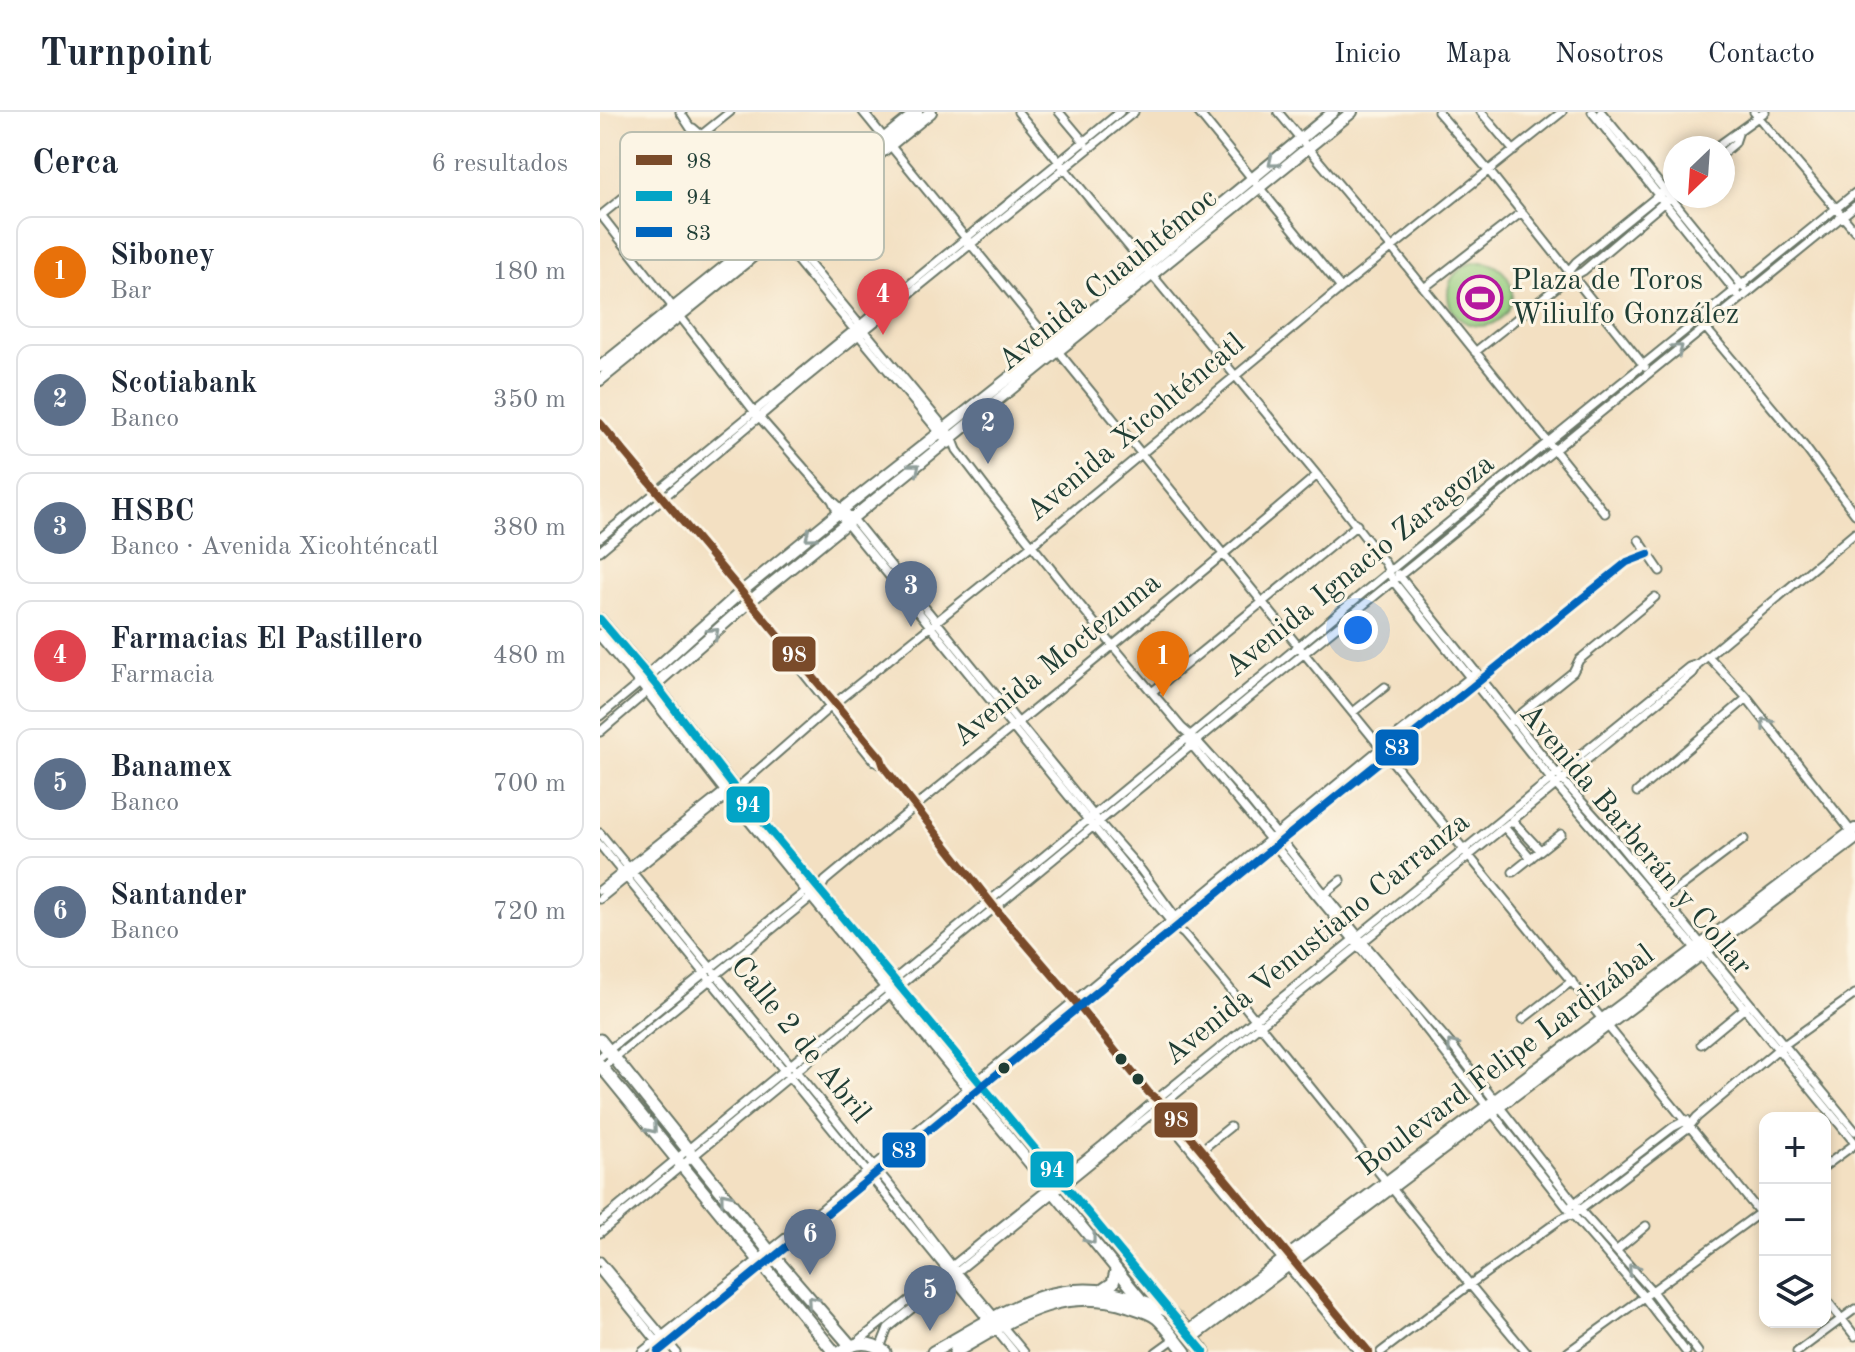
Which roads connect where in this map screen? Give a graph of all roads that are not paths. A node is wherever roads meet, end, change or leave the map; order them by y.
1 (680, 112) edge
2 (730, 112) edge
3 (863, 112) edge
4 (917, 112) edge
5 (931, 112) edge
6 (1018, 112) edge
7 (1059, 112) edge
8 (1120, 112) edge
9 (1134, 112) edge
10 (1198, 112) edge
11 (1278, 112) edge
12 (1333, 112) edge
13 (1352, 112) edge
14 (1438, 112) edge
15 (1481, 112) edge
16 (1592, 112) edge
17 (1601, 112) edge
18 (1557, 114) edge
19 (1759, 114) edge
20 (696, 132) edge
21 (705, 132) edge
22 (879, 132) edge
23 (1738, 134) junction
24 (1729, 136) edge
25 (884, 138) edge
26 (887, 142) junction
27 (1735, 143) edge
28 (1086, 144) junction
29 (1304, 144) junction
30 (884, 145) edge
31 (1514, 151) junction
32 (1061, 165) junction
33 (1489, 171) junction
34 (1255, 184) junction
35 (1663, 190) edge
36 (1663, 191) edge
37 (1855, 193) edge
38 (1663, 198) edge
39 (620, 201) edge
40 (1855, 206) edge
41 (1677, 208) edge
42 (1836, 209) junction
43 (1522, 212) junction
44 (601, 216) edge
45 (1842, 216) junction
46 (1855, 231) edge
47 (620, 239) edge
48 (967, 241) junction
49 (1392, 248) junction
50 (1781, 253) junction
51 (637, 260) edge
52 (740, 260) edge
53 (801, 260) edge
54 (1787, 261) junction
55 (1146, 266) junction
56 (1571, 274) junction
57 (1153, 276) junction
58 (1341, 288) junction
59 (1424, 288) junction
60 (1738, 288) junction
61 (1744, 295) junction
62 (677, 309) junction
63 (1699, 320) junction
64 (1705, 328) junction
65 (858, 330) junction
66 (1056, 347) junction
67 (1475, 352) junction
68 (621, 355) junction
69 (1643, 365) junction
70 (600, 367) edge
71 (1649, 372) junction
72 (1237, 376) junction
73 (600, 380) edge
74 (1603, 404) junction
75 (757, 414) junction
76 (600, 423) edge
77 (941, 430) junction
78 (949, 440) junction
79 (1549, 442) junction
80 (1556, 450) junction
81 (1143, 453) junction
82 (1317, 475) junction
83 (659, 495) junction
84 (840, 511) junction
85 (1605, 513) dead end
86 (1855, 514) edge
87 (850, 522) junction
88 (1357, 525) junction
89 (1855, 534) edge
90 (600, 538) edge
91 (1639, 540) dead end
92 (1033, 544) junction
93 (600, 551) edge
94 (1648, 554) junction
95 (1224, 555) junction
96 (1660, 571) dead end
97 (1393, 574) junction
98 (741, 592) junction
99 (1655, 597) dead end
100 (749, 602) junction
101 (1261, 603) junction
102 (600, 619) edge
103 (934, 623) junction
104 (600, 635) edge
105 (1113, 646) junction
106 (1302, 649) junction
107 (1708, 656) junction
108 (1476, 679) junction
109 (648, 684) junction
110 (1385, 687) dead end
111 (1152, 692) junction
112 (1747, 698) junction
113 (833, 705) junction
114 (1353, 712) junction
115 (600, 716) edge
116 (1428, 717) junction
117 (1511, 721) junction
118 (1016, 726) junction
119 (600, 732) edge
120 (1192, 741) junction
121 (1382, 747) junction
122 (1389, 755) junction
123 (1556, 779) junction
124 (734, 789) junction
125 (1329, 791) junction
126 (1637, 792) dead end
127 (1335, 799) junction
128 (915, 806) junction
129 (1512, 820) junction
130 (1093, 821) junction
131 (1504, 827) junction
132 (600, 833) edge
133 (1561, 834) dead end
134 (1854, 834) edge
135 (1744, 839) dead end
136 (1276, 840) junction
137 (606, 848) edge
138 (1540, 850) junction
139 (1466, 853) junction
140 (1531, 858) junction
141 (628, 872) junction
142 (1513, 872) dead end
143 (1341, 880) dead end
144 (816, 888) junction
145 (600, 890) edge
146 (1321, 896) junction
147 (600, 899) edge
148 (1661, 902) junction
149 (993, 905) junction
150 (1176, 923) junction
151 (1357, 941) junction
152 (1701, 949) junction
153 (736, 954) junction
154 (1128, 962) junction
155 (707, 970) junction
156 (714, 978) junction
157 (1572, 981) junction
158 (1305, 984) junction
159 (895, 986) junction
160 (688, 992) junction
161 (1855, 994) edge
162 (1074, 1000) junction
163 (1080, 1007) junction
164 (1747, 1007) junction
165 (1256, 1018) junction
166 (1523, 1019) dead end
167 (1606, 1021) junction
168 (1262, 1026) junction
169 (1701, 1044) dead end
170 (1780, 1048) junction
171 (604, 1058) edge
172 (1210, 1063) junction
173 (791, 1071) junction
174 (976, 1086) junction
175 (1820, 1097) junction
176 (1158, 1104) junction
177 (1494, 1106) junction
178 (1687, 1124) junction
179 (1230, 1127) dead end
180 (1855, 1131) edge
181 (1855, 1143) edge
182 (1640, 1152) junction
183 (1198, 1153) junction
184 (685, 1158) junction
185 (1647, 1160) junction
186 (1831, 1161) edge
187 (873, 1171) junction
188 (1391, 1184) junction
189 (1606, 1185) junction
190 (1058, 1186) junction
191 (1574, 1209) junction
192 (1759, 1209) edge
193 (616, 1214) junction
194 (1759, 1217) edge
195 (600, 1222) edge
196 (1646, 1226) dead end
197 (600, 1233) edge
198 (1617, 1250) junction
199 (767, 1258) junction
200 (600, 1261) edge
201 (1287, 1261) junction
202 (600, 1271) edge
203 (1116, 1271) junction
204 (952, 1272) junction
205 (1469, 1285) junction
206 (728, 1288) junction
207 (1104, 1289) junction
208 (1652, 1291) junction
209 (623, 1294) junction
210 (1644, 1297) junction
211 (1143, 1302) junction
212 (1831, 1306) edge
213 (1855, 1309) edge
214 (1330, 1311) junction
215 (1171, 1314) junction
216 (1155, 1316) junction
217 (1841, 1319) junction
218 (994, 1324) junction
219 (1190, 1335) junction
220 (1855, 1336) edge
221 (660, 1338) junction
222 (849, 1347) edge
223 (1178, 1347) edge
224 (664, 1349) edge
225 (882, 1350) edge
226 (642, 1352) edge
227 (676, 1352) edge
228 (834, 1352) edge
229 (933, 1352) edge
230 (955, 1352) edge
231 (1014, 1352) edge
232 (1024, 1352) edge
233 (1156, 1352) edge
234 (1204, 1352) edge
235 (1359, 1352) edge
236 (1369, 1352) edge
237 (1381, 1352) edge
238 (1526, 1352) edge
239 (1568, 1352) edge
240 (1686, 1352) edge
241 (1698, 1352) edge
242 (1797, 1352) edge

1 - 20 street
2 - 21 street
3 - 22 street
4 - 26 main road
5 - 26 main road
6 - 32 street, Avenida Barberán y Collar
7 - 28 street
8 - 28 street
9 - 28 street
10 - 34 street
11 - 29 street
12 - 29 main road, Avenida Cuauhtémoc
13 - 29 main road, Avenida Cuauhtémoc
14 - 33 street
15 - 31 street
16 - 36 street
17 - 35 street
18 - 31 street, Avenida Xicohténcatl
19 - 23 street
19 - 42 street
23 - 24 street
23 - 27 street
25 - 26 street
26 - 30 main road
26 - 48 street
28 - 32 street
29 - 34 main road, Avenida Cuauhtémoc
29 - 49 street
31 - 33 street, Avenida Xicohténcatl
32 - 48 street
32 - 55 street, Avenida Barberán y Collar
33 - 43 street
33 - 49 street, Avenida Xicohténcatl
34 - 55 main road, Avenida Cuauhtémoc
34 - 57 main road, Avenida Cuauhtémoc
34 - 58 street
37 - 42 street, Avenida Ignacio Zaragoza
38 - 56 street
39 - 44 street
40 - 45 street, Avenida Ignacio Zaragoza
41 - 60 street
42 - 45 street
42 - 50 street, Avenida Ignacio Zaragoza
43 - 56 street
43 - 59 street
44 - 47 street
45 - 46 street
45 - 54 street, Avenida Ignacio Zaragoza
48 - 65 street
48 - 66 street
49 - 58 street, Avenida Xicohténcatl
49 - 59 street
50 - 54 street
50 - 60 street, Avenida Ignacio Zaragoza
51 - 62 street
52 - 62 main road
53 - 65 street
54 - 61 street, Avenida Ignacio Zaragoza
55 - 57 street, Avenida Barberán y Collar
55 - 66 main road, Avenida Cuauhtémoc
56 - 67 street
56 - 69 street
57 - 66 main road, Avenida Cuauhtémoc
57 - 72 street, Avenida Barberán y Collar
58 - 72 street, Avenida Xicohténcatl
59 - 67 street
60 - 61 street
60 - 63 street, Avenida Ignacio Zaragoza
61 - 64 street, Avenida Ignacio Zaragoza
62 - 68 main road
62 - 75 street
63 - 64 street
63 - 69 street, Avenida Ignacio Zaragoza
71 -> 64 street, Avenida Ignacio Zaragoza
64 - 86 street
65 - 75 street
65 - 77 street
66 - 77 main road, Avenida Cuauhtémoc
66 - 78 main road, Avenida Cuauhtémoc
66 - 81 street
67 - 79 street
68 - 70 main road
68 - 73 main road
69 - 71 street
69 - 74 street, Avenida Ignacio Zaragoza
71 - 74 street, Avenida Ignacio Zaragoza
72 - 81 street, Avenida Xicohténcatl
72 - 82 street, Avenida Barberán y Collar
74 - 79 street, Avenida Ignacio Zaragoza
74 - 80 street, Avenida Ignacio Zaragoza
75 - 83 street
75 - 84 street
76 - 83 street
77 - 78 street
77 - 84 main road, Avenida Cuauhtémoc
87 -> 78 main road, Avenida Cuauhtémoc
78 - 92 street
79 - 80 street
79 - 97 street, Avenida Ignacio Zaragoza
80 - 85 street
80 - 97 street, Avenida Ignacio Zaragoza
81 - 92 street, Avenida Xicohténcatl
81 - 95 street
82 - 88 street, Avenida Barberán y Collar
82 - 95 street, Avenida Moctezuma
83 - 90 street
83 - 93 street
83 - 98 street
84 - 87 street
84 -> 98 main road, Avenida Cuauhtémoc
87 - 100 main road, Avenida Cuauhtémoc
87 - 103 street
88 - 97 street, Avenida Barberán y Collar
88 - 101 street
89 - 107 street, Avenida Venustiano Carranza
91 - 94 street
92 - 103 street, Avenida Xicohténcatl
92 - 105 street
94 - 96 street
94 - 108 street
95 - 101 street
95 - 105 street, Avenida Moctezuma
97 - 106 street, Avenida Ignacio Zaragoza
97 - 108 street, Avenida Barberán y Collar
98 - 100 street
98 - 109 main road, Avenida Cuauhtémoc
99 - 117 street
109 -> 100 main road, Avenida Cuauhtémoc
100 - 113 street
101 - 106 street
101 - 111 street
102 - 109 main road
103 - 113 street, Avenida Xicohténcatl
103 - 118 street
104 - 109 main road
105 - 111 street
105 - 118 street, Avenida Moctezuma
106 - 114 street
106 - 120 street, Avenida Ignacio Zaragoza
107 - 112 street
107 - 123 street, Avenida Venustiano Carranza
108 - 116 street
108 - 117 street, Avenida Barberán y Collar
109 - 115 street, Avenida Cuauhtémoc
109 - 119 street, Avenida Cuauhtémoc
109 - 124 main road
110 - 114 street
111 - 120 street
112 - 126 street
134 -> 112 street
113 - 124 street, Avenida Xicohténcatl
113 - 128 street
114 - 121 street
116 - 121 street
116 - 122 street
117 - 123 street, Avenida Barberán y Collar
118 - 128 street, Avenida Moctezuma
118 - 130 street
120 - 130 street, Avenida Ignacio Zaragoza
120 - 136 street
121 - 122 street
121 - 125 street
122 - 127 street
122 - 139 street
123 - 129 street, Avenida Venustiano Carranza
123 - 139 street, Avenida Venustiano Carranza
123 - 148 street, Avenida Barberán y Collar
124 - 141 street, Avenida Xicohténcatl
124 - 144 main road
125 - 127 street
125 - 136 street
127 - 136 street
128 - 144 street, Avenida Moctezuma
128 - 149 street
129 - 131 street, Avenida Venustiano Carranza
129 - 138 street
130 - 149 street, Avenida Ignacio Zaragoza
130 - 150 street
131 - 139 street, Avenida Venustiano Carranza
131 - 140 street
132 - 137 street, Calle 2 de Abril
133 - 138 street
134 - 152 main road, Boulevard Felipe Lardizábal
135 - 148 street
136 - 146 street
136 - 150 street
137 - 141 street, Calle 2 de Abril
138 - 140 street
139 - 151 street, Avenida Venustiano Carranza
139 - 157 street
140 - 142 street
141 - 145 street, Avenida Xicohténcatl
141 - 147 street, Avenida Xicohténcatl
141 - 155 street, Calle 2 de Abril
143 - 146 street
144 - 153 street, Avenida Moctezuma
144 - 159 main road
146 - 151 street
148 - 152 street, Avenida Barberán y Collar
149 - 159 street, Avenida Ignacio Zaragoza
149 - 162 street
150 - 154 street
150 - 165 street
151 - 158 street, Avenida Venustiano Carranza
151 - 177 street
152 - 164 street, Avenida Barberán y Collar
152 - 167 main road, Boulevard Felipe Lardizábal
153 - 155 street, Avenida Moctezuma
153 - 156 street, Avenida Moctezuma
154 - 162 street
154 - 163 street
155 - 156 street, Calle 2 de Abril
155 - 160 street, Avenida Moctezuma
156 - 160 street, Avenida Moctezuma
156 - 173 street, Calle 2 de Abril
157 - 166 street
157 - 167 street
158 - 165 street, Avenida Venustiano Carranza
158 - 168 street, Avenida Venustiano Carranza
159 - 173 street, Avenida Ignacio Zaragoza
159 - 174 main road
160 - 171 street, Avenida Moctezuma
161 - 170 street
162 - 163 street
162 - 174 street
163 - 174 street
163 - 176 street
164 - 169 street
164 - 170 street, Avenida Barberán y Collar
165 - 168 street
165 - 172 street, Avenida Venustiano Carranza
167 - 177 main road, Boulevard Felipe Lardizábal
167 - 178 street
168 - 172 street, Avenida Venustiano Carranza
168 - 188 street
170 - 175 street, Avenida Barberán y Collar
170 - 178 street
171 - 184 main road
172 - 176 street, Avenida Venustiano Carranza
173 - 184 street, Avenida Ignacio Zaragoza
173 - 187 street, Calle 2 de Abril
174 - 187 street
174 - 190 main road
175 - 180 street, Avenida Barberán y Collar
175 - 181 street, Avenida Barberán y Collar
176 - 183 street
176 - 190 street, Avenida Venustiano Carranza
177 - 188 main road, Boulevard Felipe Lardizábal
177 - 191 street
178 - 182 street
178 - 185 street
178 - 192 street
179 - 183 street
181 - 186 street
182 - 185 street
182 - 189 street
183 - 201 street
184 - 193 street, Avenida Ignacio Zaragoza
184 - 199 main road
185 - 189 street
187 - 199 street
187 - 204 street, Calle 2 de Abril
188 - 201 main road, Boulevard Felipe Lardizábal
188 - 205 street
189 - 191 street
190 -> 203 main road
190 - 204 street, Avenida Venustiano Carranza
190 - 215 main road
191 - 198 street
191 - 205 street
191 - 210 street
193 - 195 street, Avenida Ignacio Zaragoza
193 - 197 street, Avenida Ignacio Zaragoza
194 - 208 street
196 - 198 street
208 -> 198 street
199 - 206 street
222 -> 199 main road
199 - 228 main road
200 - 209 street
201 - 214 street
201 - 219 main road, Boulevard Felipe Lardizábal
202 - 209 street
203 - 207 main road
203 - 211 main road
204 - 218 street, Calle 2 de Abril
204 - 222 street, Avenida Venustiano Carranza
204 - 225 street, Avenida Venustiano Carranza
205 - 237 street
205 - 238 street
206 - 221 street
206 - 224 street
207 - 211 main road
207 - 218 main road
208 - 210 street
208 - 241 street
209 - 221 street
210 - 239 street
210 - 240 street
211 - 215 main road
211 - 216 main road
212 - 217 street
213 - 217 street
214 - 235 street
214 - 236 street
215 - 219 main road
216 - 218 main road
216 - 223 main road
217 - 220 street
217 - 242 street
218 - 229 main road
218 - 230 main road
218 - 231 street, Calle 2 de Abril
218 - 232 street, Calle 2 de Abril
219 - 234 main road
221 - 224 street
221 - 226 street
222 - 225 main road
223 - 233 street
224 - 227 street

